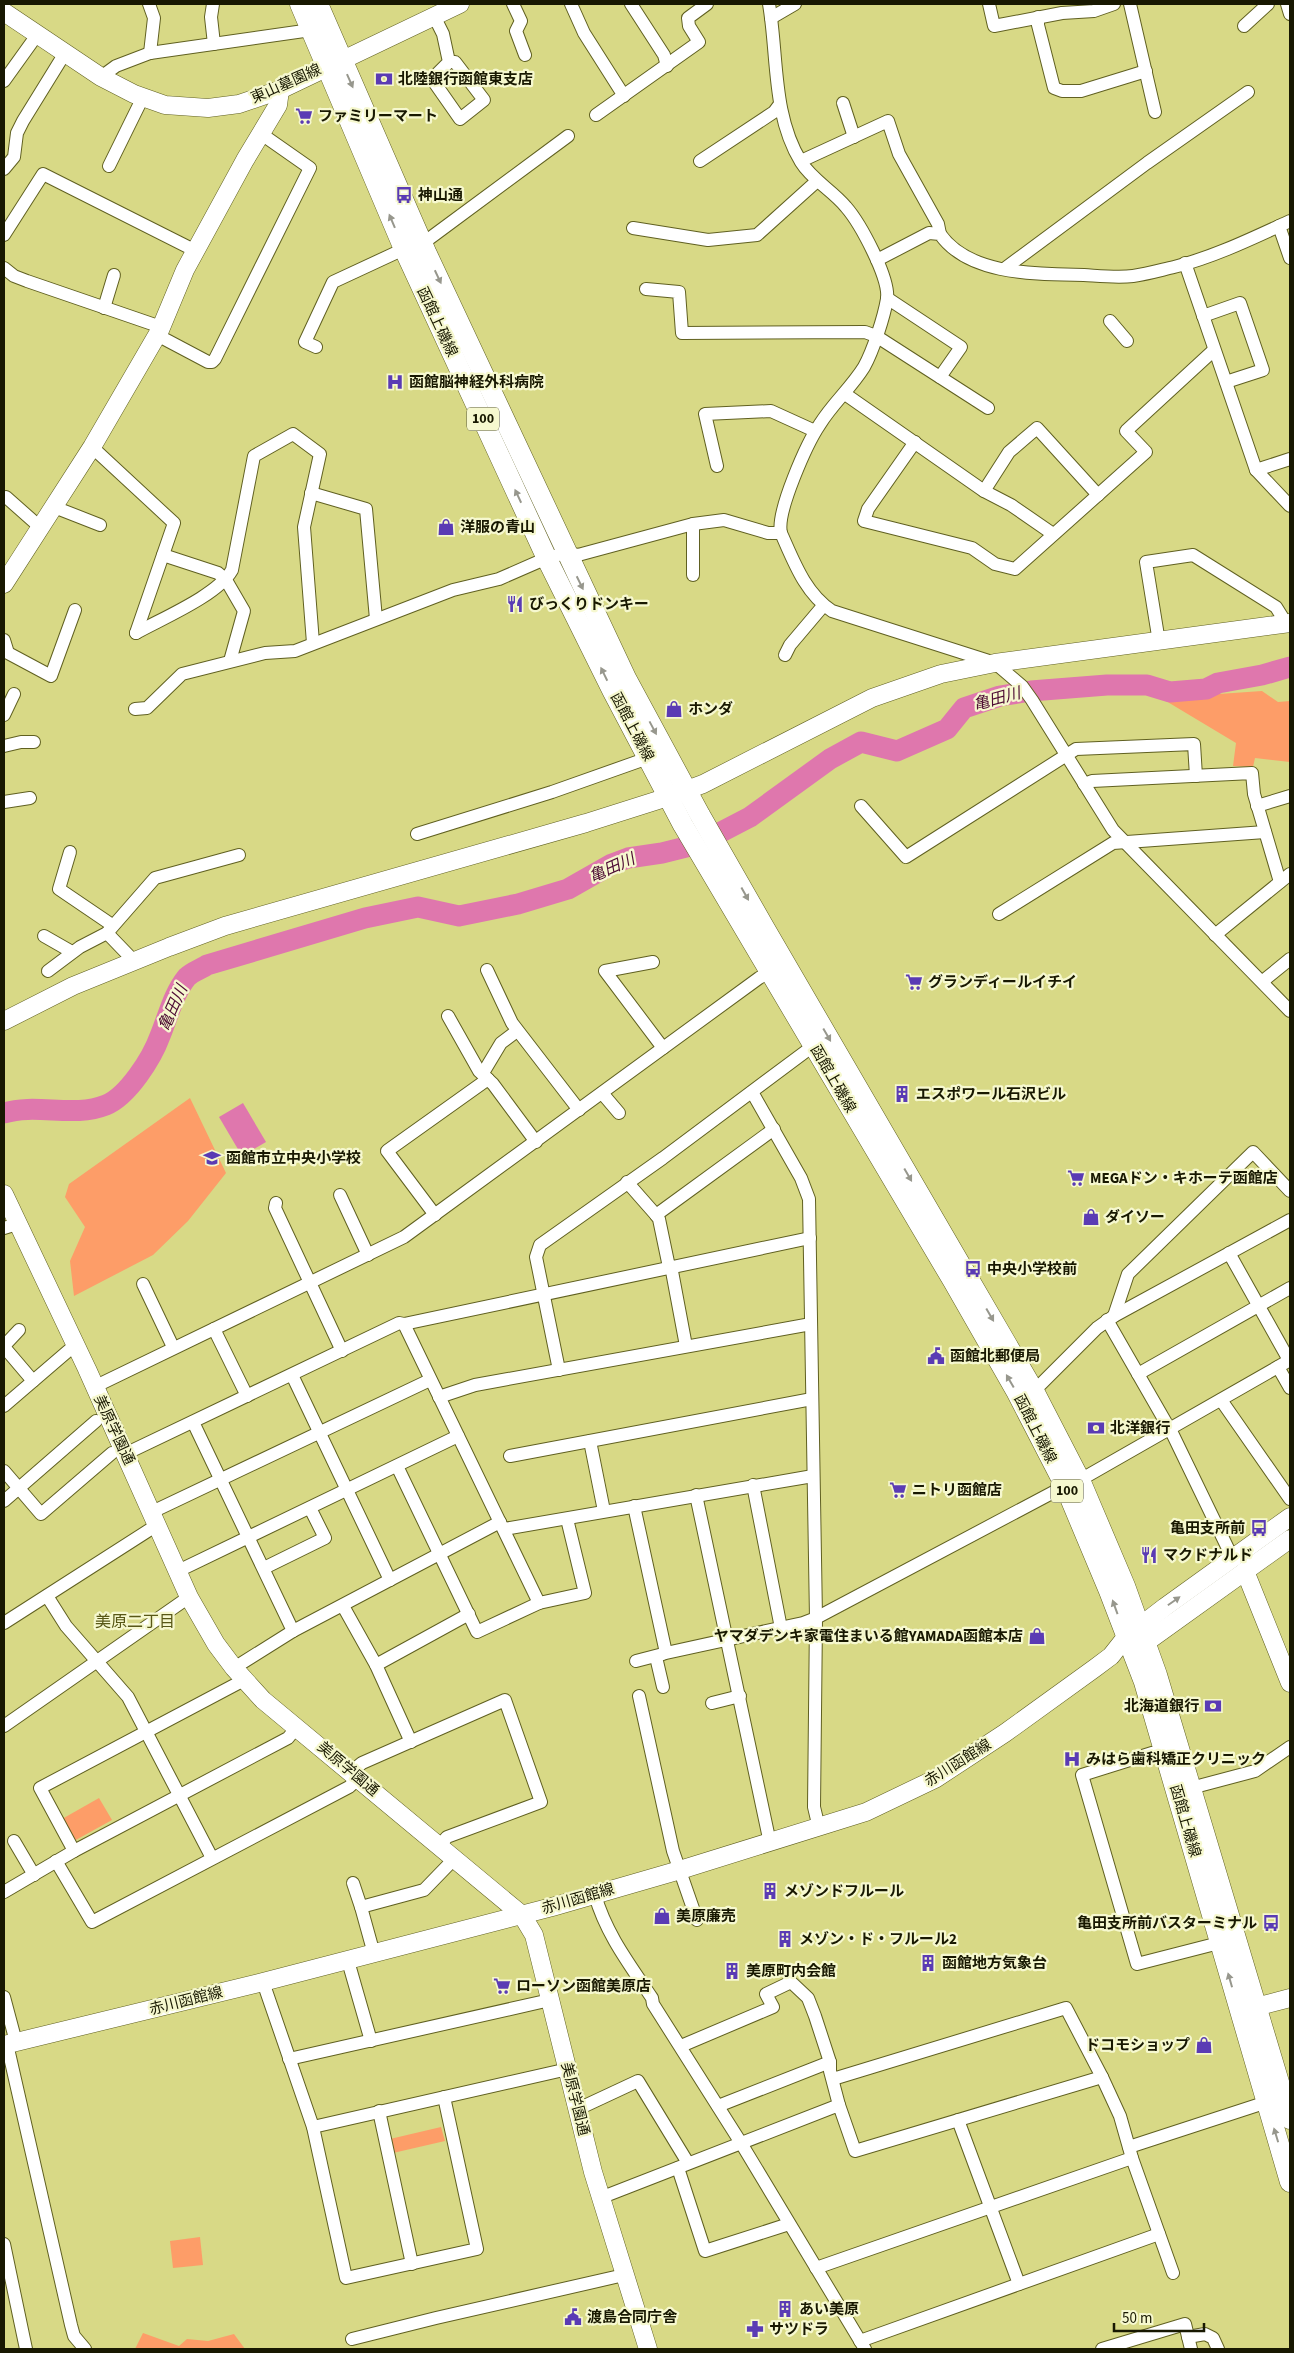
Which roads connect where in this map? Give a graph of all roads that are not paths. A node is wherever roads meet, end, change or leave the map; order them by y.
1 (150, 4) edge
2 (213, 4) edge
3 (300, 4) edge
4 (318, 4) edge
5 (460, 4) edge
6 (513, 4) edge
7 (571, 4) edge
8 (631, 4) edge
9 (707, 4) edge
10 (769, 4) edge
11 (795, 4) edge
12 (989, 4) edge
13 (1114, 4) edge
14 (1130, 4) edge
15 (1268, 4) edge
16 (1287, 4) edge
17 (1062, 8) edge
18 (4, 12) edge
19 (1290, 14) edge
20 (434, 16) junction
21 (1038, 17) junction
22 (771, 18) junction
23 (1244, 26) dead end
24 (311, 30) junction
25 (37, 35) junction
26 (214, 44) junction
27 (150, 53) junction
28 (65, 54) junction
29 (526, 55) dead end
30 (449, 62) junction
31 (334, 63) junction
32 (667, 66) junction
33 (1146, 71) junction
34 (101, 77) junction
35 (4, 81) edge
36 (280, 90) junction
37 (1248, 92) dead end
38 (624, 96) junction
39 (143, 97) junction
40 (843, 103) dead end
41 (780, 104) junction
42 (1156, 112) dead end
43 (596, 115) dead end
44 (260, 133) junction
45 (568, 136) dead end
46 (854, 137) junction
47 (700, 160) dead end
48 (800, 162) junction
49 (108, 166) dead end
50 (4, 170) edge
51 (817, 180) junction
52 (1285, 223) edge
53 (633, 228) dead end
54 (940, 234) junction
55 (4, 235) edge
56 (413, 247) junction
57 (196, 251) junction
58 (1290, 258) edge
59 (877, 260) junction
60 (1185, 263) junction
61 (4, 268) edge
62 (1004, 269) junction
63 (114, 275) dead end
64 (646, 289) dead end
65 (887, 298) junction
66 (104, 308) junction
67 (1203, 316) junction
68 (1110, 321) dead end
69 (159, 331) junction
70 (876, 336) junction
71 (1127, 342) dead end
72 (316, 347) dead end
73 (1214, 350) junction
74 (940, 377) junction
75 (1226, 382) junction
76 (845, 394) junction
77 (988, 408) dead end
78 (815, 431) junction
79 (915, 442) junction
80 (92, 447) junction
81 (1290, 459) edge
82 (717, 466) dead end
83 (1256, 470) junction
84 (984, 491) junction
85 (311, 492) junction
86 (1098, 495) junction
87 (4, 498) edge
88 (1290, 506) edge
89 (54, 507) junction
90 (693, 524) junction
91 (100, 526) dead end
92 (41, 528) junction
93 (781, 533) junction
94 (1054, 534) junction
95 (163, 555) junction
96 (556, 555) junction
97 (693, 575) dead end
98 (226, 580) junction
99 (4, 584) edge
100 (824, 606) junction
101 (75, 610) dead end
102 (376, 619) junction
103 (1288, 623) edge
104 (4, 640) edge
105 (313, 642) junction
106 (1159, 642) junction
107 (785, 655) dead end
108 (230, 662) junction
109 (995, 663) junction
110 (14, 694) dead end
111 (135, 709) dead end
112 (4, 715) edge
113 (34, 742) dead end
114 (4, 746) edge
115 (1066, 754) junction
116 (648, 758) junction
117 (1196, 776) junction
118 (1084, 784) junction
119 (678, 794) junction
120 (1290, 796) edge
121 (30, 798) dead end
122 (4, 802) edge
123 (861, 806) dead end
124 (1257, 806) junction
125 (692, 820) junction
126 (1265, 832) junction
127 (417, 834) dead end
128 (1123, 841) junction
129 (70, 852) dead end
130 (239, 855) dead end
131 (1285, 878) edge
132 (999, 914) dead end
133 (110, 929) junction
134 (1215, 935) junction
135 (44, 936) dead end
136 (72, 952) junction
137 (1290, 959) edge
138 (134, 961) junction
139 (654, 962) dead end
140 (777, 967) junction
141 (487, 970) dead end
142 (48, 971) dead end
143 (1263, 981) junction
144 (1290, 1011) edge
145 (448, 1016) dead end
146 (4, 1021) edge
147 (517, 1031) junction
148 (813, 1046) junction
149 (663, 1048) junction
150 (485, 1076) junction
151 (752, 1092) junction
152 (602, 1093) junction
153 (579, 1110) junction
154 (619, 1113) dead end
155 (774, 1129) junction
156 (536, 1142) junction
157 (627, 1182) junction
158 (1290, 1191) edge
159 (4, 1194) edge
160 (340, 1195) dead end
161 (276, 1203) dead end
162 (656, 1215) junction
163 (435, 1216) junction
164 (1290, 1220) edge
165 (11, 1226) edge
166 (810, 1238) junction
167 (1229, 1253) junction
168 (368, 1255) junction
169 (670, 1266) junction
170 (310, 1283) junction
171 (143, 1284) dead end
172 (1290, 1288) edge
173 (543, 1294) junction
174 (1258, 1307) junction
175 (1110, 1318) junction
176 (404, 1324) junction
177 (811, 1324) junction
178 (214, 1329) junction
179 (19, 1330) dead end
180 (75, 1345) junction
181 (4, 1346) edge
182 (686, 1346) junction
183 (174, 1348) junction
184 (342, 1351) junction
185 (1286, 1363) edge
186 (559, 1370) junction
187 (1138, 1374) junction
188 (292, 1375) junction
189 (430, 1380) junction
190 (33, 1381) junction
191 (94, 1387) junction
192 (1290, 1388) edge
193 (1034, 1391) junction
194 (247, 1396) junction
195 (439, 1397) junction
196 (812, 1399) junction
197 (1221, 1400) junction
198 (4, 1406) edge
199 (96, 1420) dead end
200 (193, 1422) junction
201 (1169, 1428) junction
202 (320, 1433) junction
203 (458, 1436) junction
204 (590, 1441) junction
205 (118, 1454) junction
206 (510, 1456) dead end
207 (397, 1466) junction
208 (4, 1471) edge
209 (813, 1476) junction
210 (221, 1480) junction
211 (1072, 1483) junction
212 (753, 1486) junction
213 (18, 1488) junction
214 (347, 1490) junction
215 (696, 1495) junction
216 (1290, 1498) edge
217 (4, 1501) edge
218 (634, 1506) junction
219 (310, 1508) junction
220 (604, 1511) junction
221 (1290, 1517) edge
222 (154, 1518) junction
223 (567, 1519) junction
224 (502, 1526) junction
225 (248, 1536) junction
226 (1290, 1539) edge
227 (440, 1554) junction
228 (1239, 1565) junction
229 (264, 1568) junction
230 (178, 1571) junction
231 (390, 1580) junction
232 (47, 1596) junction
233 (189, 1597) junction
234 (539, 1603) junction
235 (343, 1606) junction
236 (469, 1614) junction
237 (816, 1618) junction
238 (4, 1623) edge
239 (781, 1628) junction
240 (293, 1631) junction
241 (727, 1639) junction
242 (1136, 1640) junction
243 (661, 1655) junction
244 (636, 1661) dead end
245 (96, 1662) junction
246 (376, 1665) junction
247 (239, 1674) junction
248 (1290, 1683) edge
249 (663, 1687) dead end
250 (639, 1696) dead end
251 (740, 1696) junction
252 (712, 1704) dead end
253 (4, 1726) edge
254 (296, 1728) junction
255 (145, 1733) junction
256 (411, 1742) junction
257 (1290, 1748) edge
258 (1166, 1751) junction
259 (355, 1775) junction
260 (1191, 1788) junction
261 (178, 1795) junction
262 (819, 1828) junction
263 (14, 1842) dead end
264 (770, 1843) junction
265 (440, 1845) junction
266 (74, 1851) junction
267 (212, 1858) junction
268 (455, 1858) junction
269 (56, 1861) junction
270 (680, 1870) junction
271 (34, 1875) junction
272 (353, 1883) dead end
273 (4, 1892) edge
274 (595, 1895) junction
275 (361, 1907) junction
276 (522, 1915) junction
277 (697, 1920) dead end
278 (1219, 1943) junction
279 (374, 1954) junction
280 (348, 1961) junction
281 (263, 1982) junction
282 (4, 1996) edge
283 (1290, 1998) edge
284 (550, 2000) junction
285 (1248, 2009) junction
286 (371, 2041) junction
287 (9, 2043) edge
288 (681, 2046) junction
289 (289, 2059) junction
290 (830, 2062) junction
291 (568, 2069) junction
292 (1102, 2077) junction
293 (833, 2079) junction
294 (444, 2097) junction
295 (1267, 2102) junction
296 (839, 2105) junction
297 (718, 2106) junction
298 (578, 2109) junction
299 (1289, 2110) edge
300 (379, 2111) junction
301 (958, 2120) junction
302 (313, 2127) junction
303 (741, 2143) junction
304 (1131, 2152) junction
305 (683, 2165) junction
306 (1290, 2182) edge
307 (600, 2198) junction
308 (990, 2207) junction
309 (789, 2224) junction
310 (1159, 2234) junction
311 (4, 2244) edge
312 (412, 2264) junction
313 (816, 2268) junction
314 (1173, 2273) dead end
315 (624, 2275) junction
316 (1019, 2284) junction
317 (352, 2339) dead end
318 (1189, 2343) edge
319 (862, 2345) edge
320 (26, 2349) edge
321 (85, 2349) edge
322 (648, 2349) edge
323 (1102, 2349) edge
324 (1218, 2349) edge

1 - 27 street
2 - 26 street
3 - 24 main road, 函館上磯線 / 100
4 - 31 main road, 函館上磯線 / 100
5 - 20 street, 東山墓園線
6 - 29 street
7 - 38 street
8 - 32 street
9 - 32 street
10 - 22 street
11 - 22 street
12 - 21 street
13 - 17 street
14 - 33 street
15 - 23 street
16 - 19 street
17 - 21 street
18 - 25 street, 東山墓園線
20 - 30 street
20 - 31 street, 東山墓園線
21 - 33 street
22 - 41 street
24 - 26 street
24 - 31 main road, 函館上磯線 / 100
25 - 28 street, 東山墓園線
25 - 35 street
26 - 27 street
27 - 34 street
28 - 34 street, 東山墓園線
28 - 50 street
30 - 30 street
31 - 36 street, 東山墓園線
31 - 56 main road, 函館上磯線 / 100
32 - 38 street
33 - 42 street
34 - 39 street, 東山墓園線
36 - 39 street, 東山墓園線
36 - 44 street
37 - 62 street
38 - 43 street
39 - 49 street
40 - 46 street
41 - 47 street
41 - 48 street
44 - 57 street
44 - 69 street
45 - 56 street
46 - 48 street
46 - 54 street
48 - 51 street
51 - 53 street
51 - 59 street
52 - 58 street
52 - 60 street
54 - 59 street
54 - 62 street
55 - 57 street
56 - 72 street
56 - 96 main road, 函館上磯線 / 100
57 - 69 street
59 - 65 street
60 - 62 street
60 - 67 street
61 - 66 street
63 - 66 street
64 - 70 street
65 - 70 street
65 - 74 street
66 - 69 street
67 - 73 street
67 - 75 street
68 - 71 street
69 - 80 street
70 - 74 street
70 - 76 street
73 - 75 street
73 - 86 street
74 - 77 street
75 - 83 street
76 - 78 street
76 - 79 street
78 - 82 street
78 - 93 street
79 - 84 street
79 - 94 street
80 - 89 street
80 - 95 street
81 - 83 street
83 - 88 street
84 - 86 street
84 - 94 street
85 - 98 street
85 - 102 street
85 - 105 street
86 - 94 street
87 - 92 street
89 - 91 street
89 - 92 street
90 - 93 street
90 - 96 street
90 - 97 street
92 - 99 street
93 - 100 street
95 - 98 street
95 - 98 street
96 - 102 street
116 -> 96 main road, 函館上磯線 / 100
96 -> 119 main road, 函館上磯線 / 100
98 - 108 street
100 - 107 street
100 - 109 street
101 - 104 street
102 - 105 street
103 - 106 street
103 - 106 street
105 - 108 street
106 - 109 street
108 - 111 street
109 - 115 street
109 - 119 street
110 - 112 street
113 - 114 street
115 - 117 street
115 - 118 street
115 - 123 street
116 - 119 main road, 函館上磯線 / 100
116 - 127 street
117 - 118 street
117 - 124 street
118 - 128 street
119 - 125 main road, 函館上磯線 / 100
119 - 138 street
120 - 124 street
121 - 122 street
124 - 126 street
125 -> 140 main road, 函館上磯線 / 100
125 - 140 main road, 函館上磯線 / 100
126 - 128 street
126 - 131 street
128 - 132 street
128 - 134 street
129 - 133 street
130 - 133 street
131 - 134 street
133 - 136 street
133 - 138 street
134 - 143 street
135 - 136 street
136 - 142 street
137 - 143 street
138 - 146 street
139 - 149 street
140 - 148 main road, 函館上磯線 / 100
140 - 149 street
140 -> 193 main road, 函館上磯線 / 100
141 - 147 street
143 - 144 street
145 - 150 street
147 - 150 street
147 - 153 street
148 - 151 street
211 -> 148 main road, 函館上磯線 / 100
149 - 152 street
150 - 156 street
150 - 163 street
151 - 155 street
151 - 157 street
152 - 153 street
152 - 154 street
153 - 156 street
155 - 162 street
155 - 166 street
156 - 163 street
157 - 162 street
157 - 173 street
158 - 175 street
159 - 165 street, 美原学園通
160 - 168 street
161 - 170 street
162 - 169 street
163 - 168 street
164 - 167 street
165 - 180 street, 美原学園通
166 - 169 street
166 - 177 street
167 - 174 street
167 - 175 street
168 - 170 street
169 - 173 street
169 - 182 street
170 - 178 street
170 - 184 street
171 - 183 street
172 - 174 street
173 - 176 street
173 - 186 street
174 - 185 street
174 - 187 street
175 - 187 street
175 - 193 street
176 - 184 street
176 - 189 street
177 - 182 street
177 - 196 street
178 - 183 street
178 - 194 street
179 - 181 street
180 - 190 street
180 - 191 street, 美原学園通
181 - 190 street
182 - 186 street
183 - 191 street
184 - 188 street
185 - 192 street
185 - 197 street
186 - 195 street
187 - 201 street
188 - 194 street
188 - 202 street
189 - 195 street
189 - 202 street
190 - 198 street
191 - 205 street, 美原学園通
193 - 211 main road, 函館上磯線 / 100
194 - 200 street
195 - 203 street
196 - 204 street
196 - 209 street
197 - 201 street
197 - 216 street
199 - 213 street
200 - 205 street
200 - 210 street
201 - 211 street
201 - 228 street
202 - 210 street
202 - 214 street
203 - 207 street
203 - 224 street
204 - 206 street
204 - 220 street
205 - 213 street
205 - 222 street, 美原学園通
207 - 214 street
207 - 227 street
208 - 213 street
209 - 212 street
209 - 237 street
210 - 222 street
210 - 225 street
211 - 237 street
211 - 242 main road, 函館上磯線 / 100
212 - 215 street
212 - 239 street
213 - 217 street
214 - 219 street
214 - 231 street
215 - 218 street
215 - 241 street
218 - 220 street
218 - 243 street
219 - 225 street
219 - 229 street
220 - 223 street
221 - 228 street, 赤川函館線
222 - 230 street, 美原学園通
222 - 232 street
223 - 224 street
223 - 234 street
224 - 227 street
224 - 234 street
225 - 229 street
225 - 230 street
226 - 228 street, 赤川函館線
227 - 231 street
227 - 236 street
228 - 242 street, 赤川函館線
228 - 248 street
229 - 240 street
230 - 233 street, 美原学園通
231 - 235 street
232 - 238 street
232 - 245 street
233 - 245 street
233 - 247 street, 美原学園通
234 - 236 street
235 - 240 street
235 - 246 street
236 - 246 street
237 - 239 street
237 - 262 street
239 - 241 street
240 - 247 street
241 - 243 street
241 - 251 street
242 - 258 main road, 函館上磯線 / 100
242 - 260 main road, 函館上磯線 / 100
242 - 262 street, 赤川函館線
243 - 244 street
243 - 249 street
245 - 253 street
245 - 255 street
246 - 256 street
247 - 254 street, 美原学園通
247 - 255 street
250 - 270 street
251 - 252 street
251 - 264 street
254 - 259 street, 美原学園通
254 - 261 street
255 - 261 street
255 - 266 street
256 - 259 street
256 - 265 street
257 - 260 street
258 - 278 main road, 函館上磯線 / 100
258 - 278 street
259 - 265 street, 美原学園通
259 - 267 street
260 - 285 main road, 函館上磯線 / 100
261 - 266 street
261 - 267 street
262 - 264 street, 赤川函館線
263 - 271 street
264 - 270 street, 赤川函館線
265 - 268 street, 美原学園通
266 - 269 street
267 - 269 street
268 - 275 street
268 - 276 street, 美原学園通
269 - 271 street
270 - 274 street, 赤川函館線
270 - 277 street
271 - 273 street
272 - 275 street
274 - 276 street, 赤川函館線
274 - 288 street
275 - 279 street
276 - 279 street, 赤川函館線
276 - 284 street, 美原学園通
285 -> 278 main road, 函館上磯線 / 100
279 - 280 street, 赤川函館線
280 - 281 street, 赤川函館線
280 - 286 street
281 - 287 street, 赤川函館線
281 - 289 street
282 - 287 street
283 - 285 street
284 - 286 street
284 - 291 street, 美原学園通
285 - 295 main road, 函館上磯線 / 100
285 - 299 main road, 函館上磯線 / 100
286 - 289 street
287 - 321 street
288 - 290 street
288 - 297 street
289 - 302 street
290 - 293 street
290 - 297 street
291 - 294 street
291 - 298 street, 美原学園通
292 - 293 street
292 - 301 street
292 - 304 street
293 - 296 street
294 - 300 street
294 - 312 street
295 - 299 street
295 - 304 street
306 -> 295 main road, 函館上磯線 / 100
296 - 301 street
296 - 303 street
297 - 303 street
298 - 305 street
298 - 307 street, 美原学園通
300 - 302 street
300 - 312 street
301 - 308 street
302 - 312 street
303 - 305 street
303 - 309 street
304 - 308 street
304 - 310 street
305 - 307 street
305 - 309 street
307 - 315 street, 美原学園通
308 - 313 street
308 - 316 street
309 - 313 street
310 - 314 street
310 - 316 street
311 - 320 street
313 - 319 street
315 - 317 street
315 - 322 street, 美原学園通
316 - 319 street
318 - 323 street
318 - 324 street

